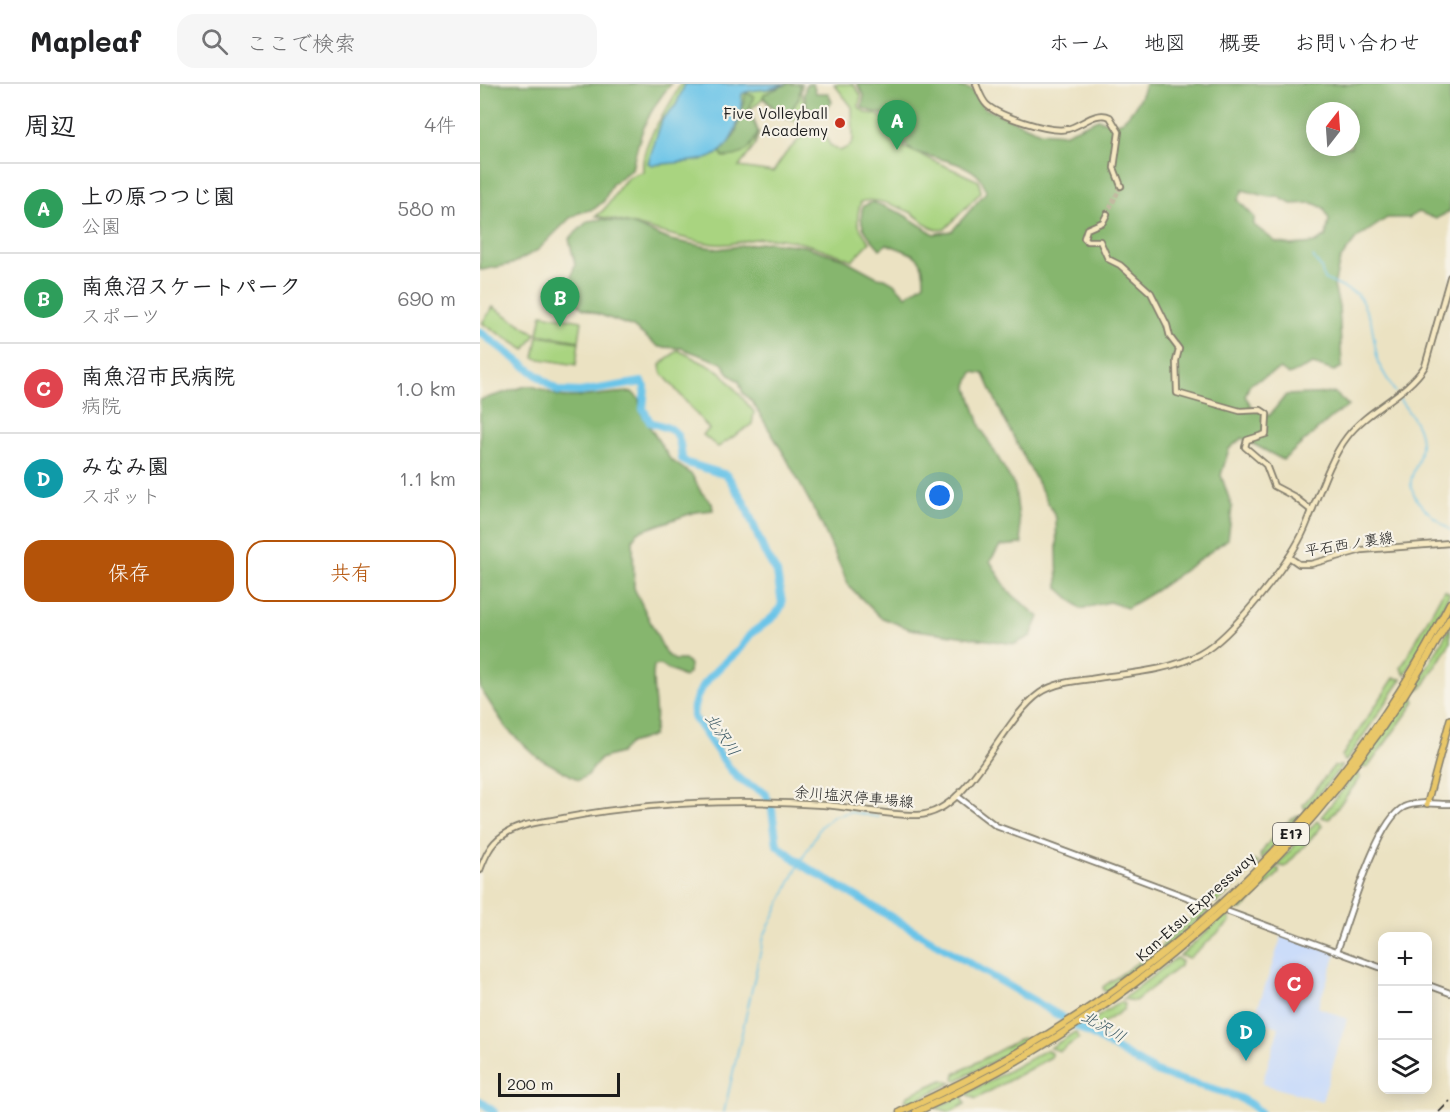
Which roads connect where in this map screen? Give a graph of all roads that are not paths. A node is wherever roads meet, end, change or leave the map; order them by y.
1 (976, 84) edge
2 (1121, 186) tunnel mouth
3 (1107, 214) tunnel mouth
4 (1450, 277) edge
5 (1312, 511) junction
6 (1450, 543) edge
7 (1289, 557) junction
8 (1450, 603) edge
9 (1450, 618) edge
10 (1450, 719) edge
11 (957, 796) junction
12 (1427, 804) junction
13 (1450, 804) edge
14 (480, 870) edge
15 (1208, 905) dead end
16 (1229, 912) dead end
17 (1337, 951) junction
18 (1378, 966) edge
19 (1431, 986) edge
20 (1450, 993) edge
21 (1081, 1019) junction
22 (1064, 1030) junction
23 (900, 1112) edge
24 (916, 1112) edge

1 - 2 main road
3 - 5 main road
4 - 5 main road
5 - 7 main road, 余川塩沢停車場線
6 - 7 main road, 平石西ノ裏線
7 - 11 main road, 余川塩沢停車場線
8 - 21 highway, Kan-Etsu Expressway / E17
9 - 21 highway, Kan-Etsu Expressway / E17
10 - 12 highway
11 - 14 main road, 余川塩沢停車場線
11 - 15 street
12 - 13 street
12 - 17 street
16 - 17 street
17 - 18 street
19 - 20 street
21 - 22 highway, Kan-Etsu Expressway / E17
22 - 23 highway, Kan-Etsu Expressway / E17
22 - 24 highway, Kan-Etsu Expressway / E17

